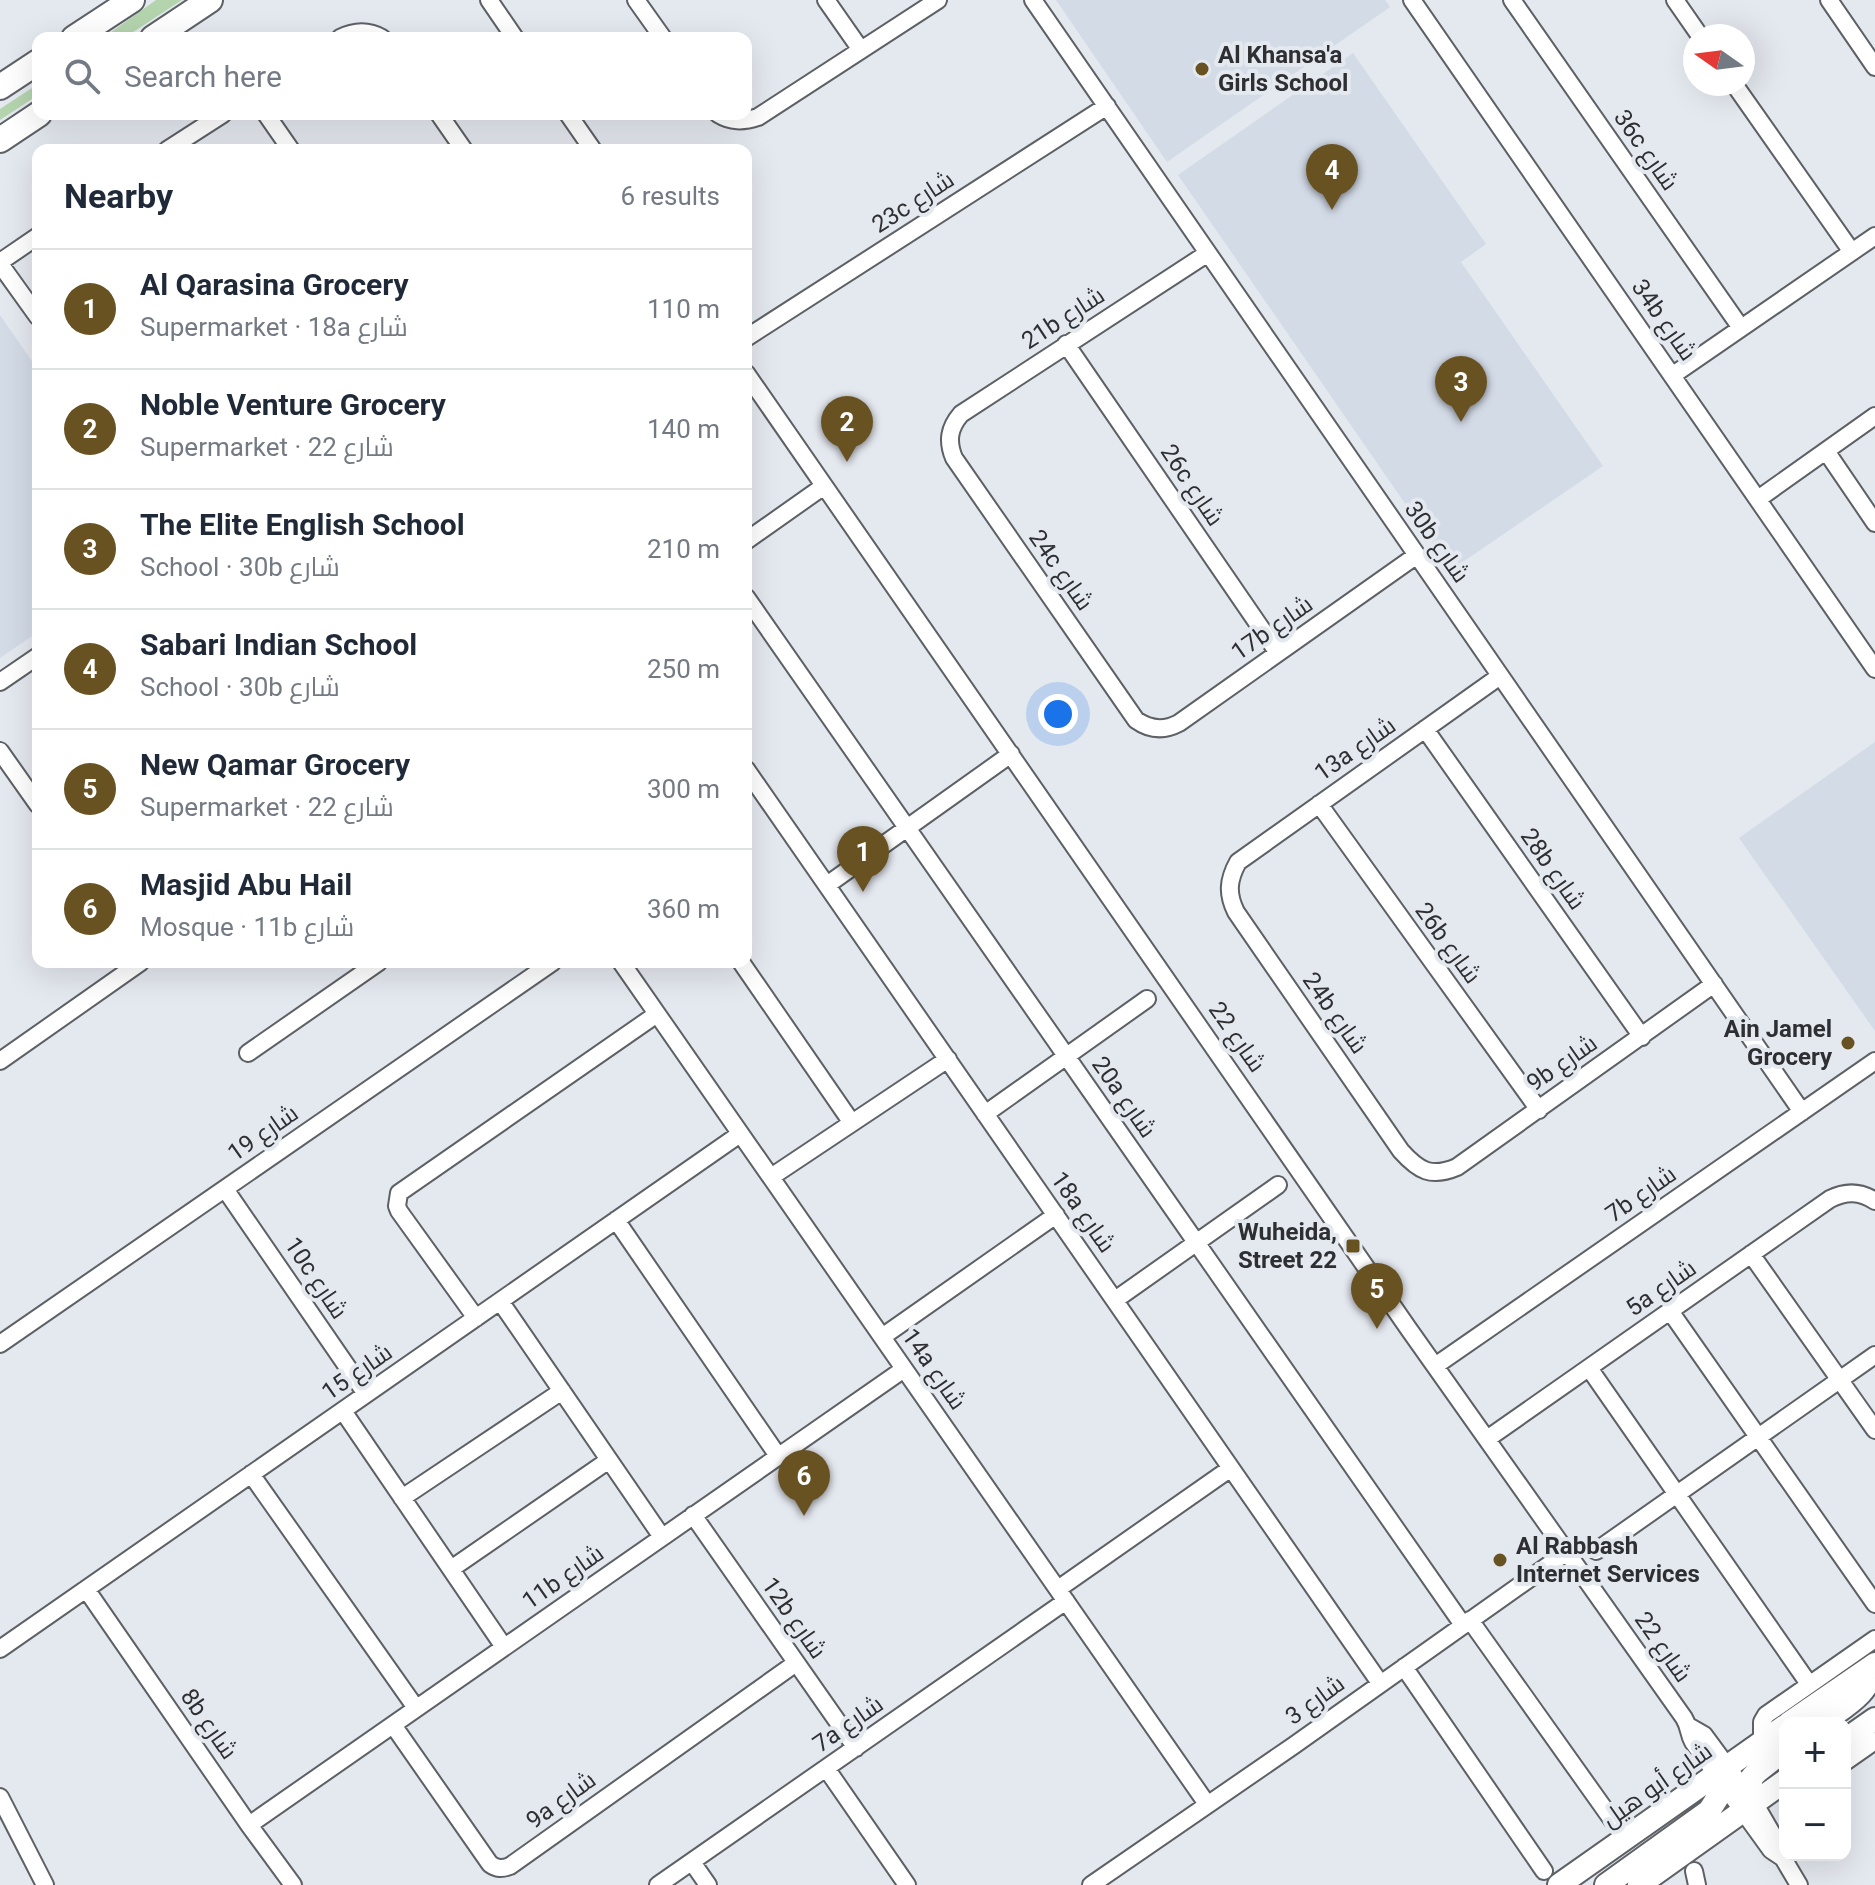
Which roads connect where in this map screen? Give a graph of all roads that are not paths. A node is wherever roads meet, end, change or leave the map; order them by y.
1 (132, 0) edge
2 (210, 0) edge
3 (489, 0) edge
4 (636, 0) edge
5 (826, 0) edge
6 (938, 0) edge
7 (1033, 0) edge
8 (1512, 0) edge
9 (1675, 0) edge
10 (1829, 0) edge
11 (1419, 2) edge
12 (1692, 24) edge
13 (83, 32) edge
14 (162, 32) edge
15 (511, 32) edge
16 (659, 32) edge
17 (861, 50) junction
18 (32, 67) edge
19 (1875, 67) edge
20 (2, 90) edge
21 (1742, 96) edge
22 (1107, 106) junction
23 (32, 119) edge
24 (752, 119) edge
25 (214, 120) edge
26 (270, 120) edge
27 (443, 120) edge
28 (572, 120) edge
29 (0, 140) edge
30 (176, 144) edge
31 (287, 144) edge
32 (460, 144) edge
33 (589, 144) edge
34 (1875, 236) edge
35 (32, 240) edge
36 (1852, 252) junction
37 (1208, 253) junction
38 (0, 263) edge
39 (32, 308) edge
40 (1741, 328) junction
41 (752, 334) edge
42 (1066, 344) junction
43 (1673, 375) junction
44 (752, 382) edge
45 (1875, 416) edge
46 (951, 430) joint
47 (1826, 451) junction
48 (824, 486) junction
49 (1758, 499) junction
50 (1875, 523) edge
51 (752, 537) edge
52 (1417, 555) junction
53 (752, 606) edge
54 (1278, 653) junction
55 (32, 660) edge
56 (1875, 669) edge
57 (1500, 676) junction
58 (0, 682) edge
59 (1150, 728) joint
60 (1425, 729) junction
61 (0, 751) edge
62 (1011, 754) junction
63 (752, 778) edge
64 (32, 796) edge
65 (1319, 804) junction
66 (906, 829) junction
67 (1238, 862) joint
68 (827, 885) junction
69 (132, 968) edge
70 (370, 968) edge
71 (544, 968) edge
72 (625, 968) edge
73 (745, 968) edge
74 (1714, 984) junction
75 (1147, 999) dead end
76 (657, 1014) junction
77 (1642, 1037) junction
78 (248, 1053) dead end
79 (1066, 1057) junction
80 (948, 1059) junction
81 (0, 1061) edge
82 (1875, 1061) edge
83 (1539, 1110) junction
84 (1802, 1112) junction
85 (985, 1114) junction
86 (852, 1123) junction
87 (740, 1134) junction
88 (1435, 1173) joint
89 (771, 1177) junction
90 (1278, 1185) dead end
91 (225, 1189) junction
92 (1872, 1199) edge
93 (1056, 1215) junction
94 (616, 1220) junction
95 (1197, 1242) junction
96 (1751, 1254) junction
97 (1115, 1300) junction
98 (500, 1301) junction
99 (1670, 1311) junction
100 (476, 1318) junction
101 (882, 1337) junction
102 (0, 1344) edge
103 (1875, 1355) edge
104 (1435, 1366) junction
105 (1589, 1368) junction
106 (904, 1369) junction
107 (1840, 1380) junction
108 (562, 1391) junction
109 (366, 1394) junction
110 (343, 1411) junction
111 (1875, 1430) edge
112 (1758, 1437) junction
113 (1487, 1439) junction
114 (778, 1456) junction
115 (609, 1460) junction
116 (1231, 1468) junction
117 (251, 1474) junction
118 (1677, 1494) junction
119 (402, 1498) junction
120 (693, 1515) junction
121 (662, 1537) junction
122 (1596, 1551) dead end
123 (1567, 1552) junction
124 (451, 1569) junction
125 (86, 1589) junction
126 (1062, 1595) junction
127 (1875, 1604) edge
128 (1466, 1622) junction
129 (1875, 1639) edge
130 (504, 1647) junction
131 (0, 1649) edge
132 (796, 1663) junction
133 (1875, 1664) edge
134 (1404, 1667) junction
135 (1380, 1683) junction
136 (1809, 1684) junction
137 (416, 1708) junction
138 (1797, 1717) edge
139 (1830, 1717) edge
140 (1875, 1719) edge
141 (393, 1725) junction
142 (1779, 1730) edge
143 (1851, 1736) edge
144 (1875, 1741) edge
145 (1762, 1742) junction
146 (856, 1748) junction
147 (1779, 1755) edge
148 (1851, 1758) edge
149 (826, 1768) junction
150 (1723, 1775) junction
151 (1779, 1784) edge
152 (0, 1797) edge
153 (1752, 1799) junction
154 (1207, 1804) junction
155 (1613, 1821) dead end
156 (249, 1825) junction
157 (692, 1862) junction
158 (1552, 1878) edge
159 (45, 1885) edge
160 (293, 1885) edge
161 (658, 1885) edge
162 (708, 1885) edge
163 (907, 1885) edge
164 (1091, 1885) edge
165 (1606, 1885) edge
166 (1639, 1885) edge
167 (1799, 1885) edge

1 - 13 main road
2 - 14 main road
3 - 15 street
4 - 16 street
5 - 17 street
6 - 17 street
7 - 22 street, 30b شارع
8 - 40 street, 36c شارع
9 - 12 street
10 - 19 street
11 - 43 street, 34b شارع
17 - 24 street
18 - 20 main road
21 - 36 street
22 - 37 street, 30b شارع
22 - 41 street, 23c شارع
23 - 29 main road
25 - 30 street
26 - 31 street
27 - 32 street
28 - 33 street
34 - 36 street
35 - 38 street
36 - 40 street
37 - 42 street, 21b شارع
37 - 52 street, 30b شارع
38 - 39 street
40 - 43 street
42 - 46 street, 21b شارع
42 - 54 street, 26c شارع
43 - 49 street, 34b شارع
44 - 48 street, شارع 22
45 - 47 street
46 - 59 street, 24c شارع
47 - 49 street
47 - 50 street
48 - 51 street
48 - 62 street, شارع 22
49 - 56 street, 34b شارع
52 - 54 street, 17b شارع
52 - 57 street, 30b شارع
53 - 66 street, 20a شارع
54 - 59 street, 17b شارع
55 - 58 street
57 - 60 street, 13a شارع
57 - 74 street, 30b شارع
60 - 65 street, 13a شارع
60 - 77 street, 28b شارع
61 - 64 street
62 - 66 street
62 - 104 street, شارع 22
63 - 68 street, 18a شارع
65 - 67 street, 13a شارع
65 - 83 street, 26b شارع
66 - 68 street
66 - 79 street, 20a شارع
67 - 88 street, 24b شارع
68 - 80 street, 18a شارع
69 - 81 street
70 - 78 street
71 - 91 street, شارع 19
72 - 76 street, 14a شارع
73 - 86 street
74 - 77 street, 9b شارع
74 - 84 street, 30b شارع
75 - 79 street
76 - 87 street, 14a شارع
76 - 100 street
77 - 83 street, 9b شارع
79 - 85 street
79 - 95 street, 20a شارع
80 - 85 street, 18a شارع
80 - 86 street
82 - 84 street, 7b شارع
83 - 88 street, 9b شارع
84 - 104 street, 7b شارع
85 - 93 street, 18a شارع
86 - 89 street
87 - 89 street, 14a شارع
87 - 94 street, شارع 15
89 - 101 street, 14a شارع
90 - 95 street
91 - 102 street, شارع 19
91 - 109 street, 10c شارع
92 - 96 street, 5a شارع
93 - 97 street, 18a شارع
93 - 101 street
94 - 98 street, شارع 15
94 - 114 street
95 - 97 street
95 - 128 street, 20a شارع
96 - 99 street, 5a شارع
96 - 107 street
97 - 116 street, 18a شارع
98 - 100 street, شارع 15
98 - 108 street
99 - 105 street, 5a شارع
99 - 112 street
100 - 109 street, شارع 15
101 - 106 street, 14a شارع
103 - 107 street
104 - 113 street, شارع 22
105 - 113 street, 5a شارع
105 - 118 street
106 - 114 street, 11b شارع
106 - 126 street, 14a شارع
107 - 111 street
107 - 112 street
108 - 115 street
108 - 119 street
109 - 110 street, شارع 15
110 - 117 street, شارع 15
110 - 119 street
112 - 118 street
112 - 127 street
113 - 123 street, شارع 22
114 - 120 street, 11b شارع
115 - 121 street
115 - 124 street
116 - 126 street, 7a شارع
116 - 135 street, 18a شارع
117 - 125 street, شارع 15
117 - 137 street
118 - 122 street
118 - 136 street
119 - 124 street
120 - 121 street, 11b شارع
120 - 132 street, 12b شارع
121 - 130 street, 11b شارع
123 - 128 street, شارع 3
123 - 150 street, شارع 22
124 - 130 street
125 - 131 street, شارع 15
125 - 156 street, 8b شارع
126 - 146 street, 7a شارع
126 - 154 street, 14a شارع
128 - 134 street, شارع 3
128 - 155 street, 20a شارع
129 - 136 street
130 - 137 street, 11b شارع
132 - 141 street, 9a شارع
132 - 146 street, 12b شارع
133 - 138 main road, شارع أبو هيل
133 - 139 main road
134 - 135 street, شارع 3
134 - 158 street
135 - 154 street, شارع 3
136 - 145 street
137 - 141 street, 11b شارع
140 - 143 main road
141 - 156 street, 11b شارع
142 - 145 main road, شارع أبو هيل
144 - 148 street
145 - 150 main road, شارع أبو هيل
146 - 149 street, 7a شارع
147 - 153 main road
149 - 157 street, 7a شارع
149 - 163 street
150 - 153 street, شارع 22
150 - 158 main road, شارع أبو هيل
150 - 165 main road
151 - 153 main road
152 - 159 street
153 - 166 main road
153 - 167 street
154 - 164 street, شارع 3
156 - 160 street, 8b شارع
157 - 161 street, 7a شارع
157 - 162 street

